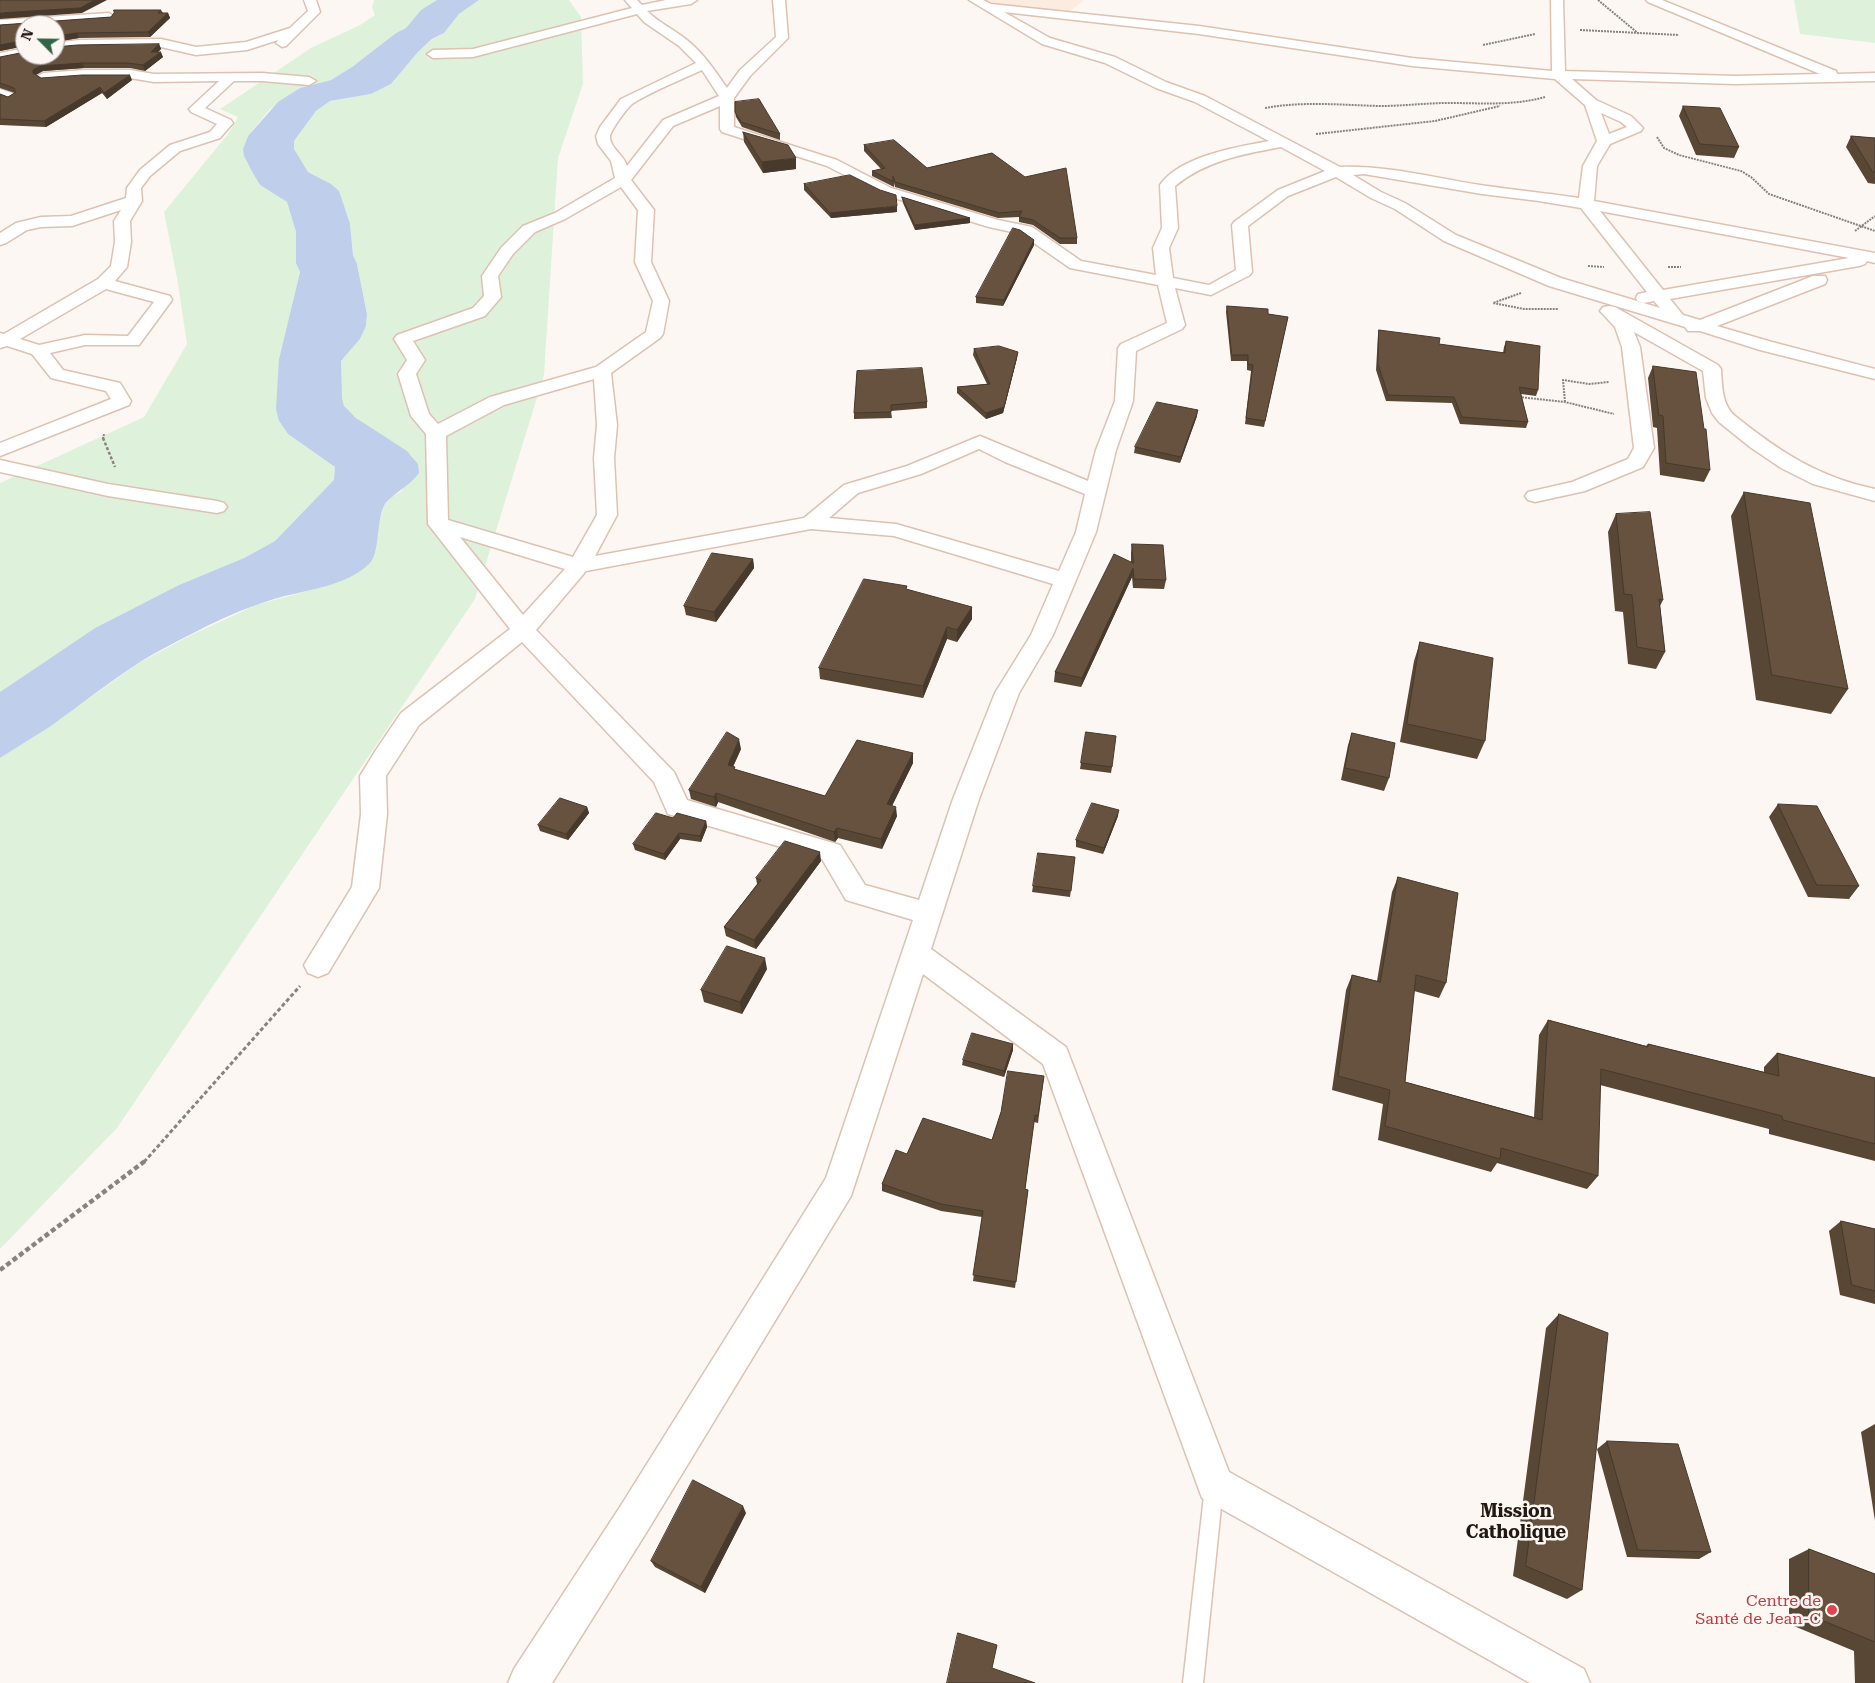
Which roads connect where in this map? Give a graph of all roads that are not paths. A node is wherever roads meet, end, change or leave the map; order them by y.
1 (310, 0) edge
2 (692, 0) edge
3 (779, 0) edge
4 (1558, 0) edge
5 (1652, 0) edge
6 (975, 3) edge
7 (636, 5) edge
8 (109, 17) edge
9 (0, 24) edge
10 (294, 31) junction
11 (65, 46) edge
12 (15, 54) edge
13 (433, 54) dead end
14 (0, 57) edge
15 (704, 64) junction
16 (1559, 75) junction
17 (43, 77) edge
18 (262, 77) junction
19 (1839, 77) junction
20 (1875, 77) edge
21 (229, 79) junction
22 (308, 81) dead end
23 (1869, 90) dead end
24 (727, 98) junction
25 (1591, 104) junction
26 (1604, 141) junction
27 (1281, 143) junction
28 (1337, 171) junction
29 (623, 180) junction
30 (134, 201) junction
31 (1586, 204) junction
32 (0, 240) edge
33 (1874, 259) edge
34 (1165, 281) junction
35 (1555, 282) junction
36 (104, 283) junction
37 (1659, 296) junction
38 (1607, 305) junction
39 (1678, 320) junction
40 (1700, 326) junction
41 (1660, 339) junction
42 (2, 340) edge
43 (38, 350) junction
44 (1633, 363) junction
45 (602, 371) junction
46 (1875, 374) edge
47 (436, 433) junction
48 (0, 450) edge
49 (0, 466) edge
50 (1096, 491) junction
51 (1875, 495) edge
52 (1535, 496) dead end
53 (217, 507) dead end
54 (811, 523) junction
55 (438, 524) junction
56 (579, 566) junction
57 (1065, 580) junction
58 (523, 630) junction
59 (929, 914) junction
60 (916, 953) junction
61 (318, 965) road end
62 (1214, 1486) junction
63 (528, 1683) edge
64 (1193, 1683) edge
65 (1570, 1683) edge

1 - 10 street
2 - 7 street
3 - 24 street
4 - 16 street
5 - 19 street
6 - 16 street
6 - 27 street
7 - 13 street
7 - 15 street
8 - 9 street
10 - 11 street
10 - 18 street
12 - 14 street
15 - 24 street
15 - 29 street
16 - 19 street
16 - 25 street
17 - 21 street
18 - 21 street
18 - 22 street
19 - 20 street
19 - 23 street
21 - 30 street
24 - 29 street
24 - 34 street
25 - 26 street
25 - 26 street
26 - 31 street
27 - 28 street
27 - 34 street
28 - 31 street
28 - 34 street
28 - 35 street
29 - 45 street
29 - 47 street
30 - 32 street
30 - 36 street
31 - 33 street
31 - 37 street
33 - 37 street
33 - 40 street
34 - 50 street
35 - 38 street
35 - 38 street
36 - 42 street
36 - 43 street
37 - 38 street
37 - 39 street
38 - 39 street
38 - 41 street
38 - 44 street
39 - 40 street
40 - 41 street
40 - 46 street
41 - 44 street
41 - 51 street
42 - 43 street
43 - 48 street
44 - 52 street
45 - 47 street
45 - 56 street
47 - 55 street
49 - 53 street
50 - 54 street
50 - 57 street
54 - 56 street
54 - 57 street
55 - 56 street
55 - 58 street
56 - 58 street
57 - 59 street
58 - 59 street
58 - 61 street
59 - 60 street
60 - 62 street
60 - 63 street
62 - 64 lane
62 - 65 street

